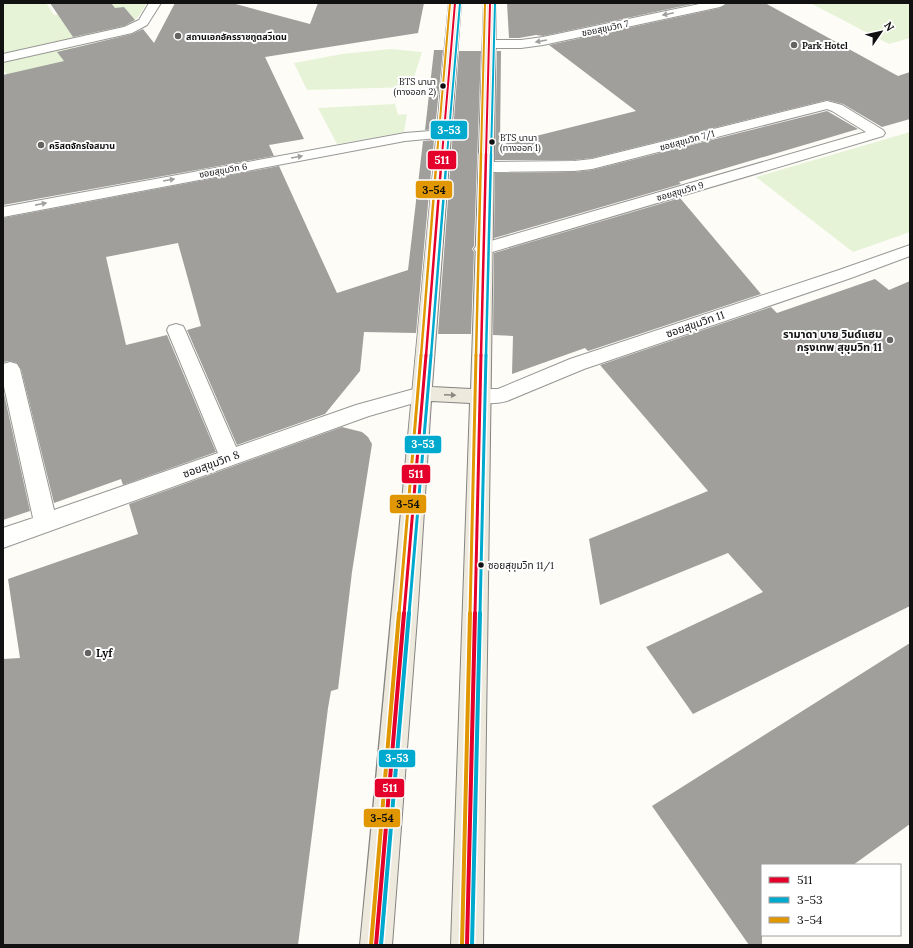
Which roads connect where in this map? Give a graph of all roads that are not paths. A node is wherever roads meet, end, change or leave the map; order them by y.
1 (155, 3) edge
2 (455, 3) edge
3 (490, 3) edge
4 (720, 3) edge
5 (489, 44) junction
6 (3, 58) edge
7 (878, 133) joint
8 (443, 134) junction
9 (487, 167) junction
10 (3, 212) edge
11 (483, 249) junction
12 (910, 250) edge
13 (176, 330) dead end
14 (10, 369) dead end
15 (421, 394) junction
16 (480, 396) junction
17 (230, 457) junction
18 (46, 523) junction
19 (3, 538) edge
20 (376, 945) edge
21 (467, 945) edge

1 - 6 street
2 - 8 main road
3 - 5 main road
4 -> 5 street, ซอยสุขุมวิท 7
5 - 9 main road
7 - 9 street, ซอยสุขุมวิท 7/1
7 - 11 street, ซอยสุขุมวิท 9
10 -> 8 street, ซอยสุขุมวิท 6
8 - 15 main road
9 - 11 main road
11 - 16 main road
12 - 16 street, ซอยสุขุมวิท 11
13 - 17 street
14 - 18 street
15 -> 16 main road
15 - 17 street, ซอยสุขุมวิท 8
15 - 20 main road
16 - 21 main road
17 - 18 street, ซอยสุขุมวิท 8
18 - 19 street, ซอยสุขุมวิท 8

